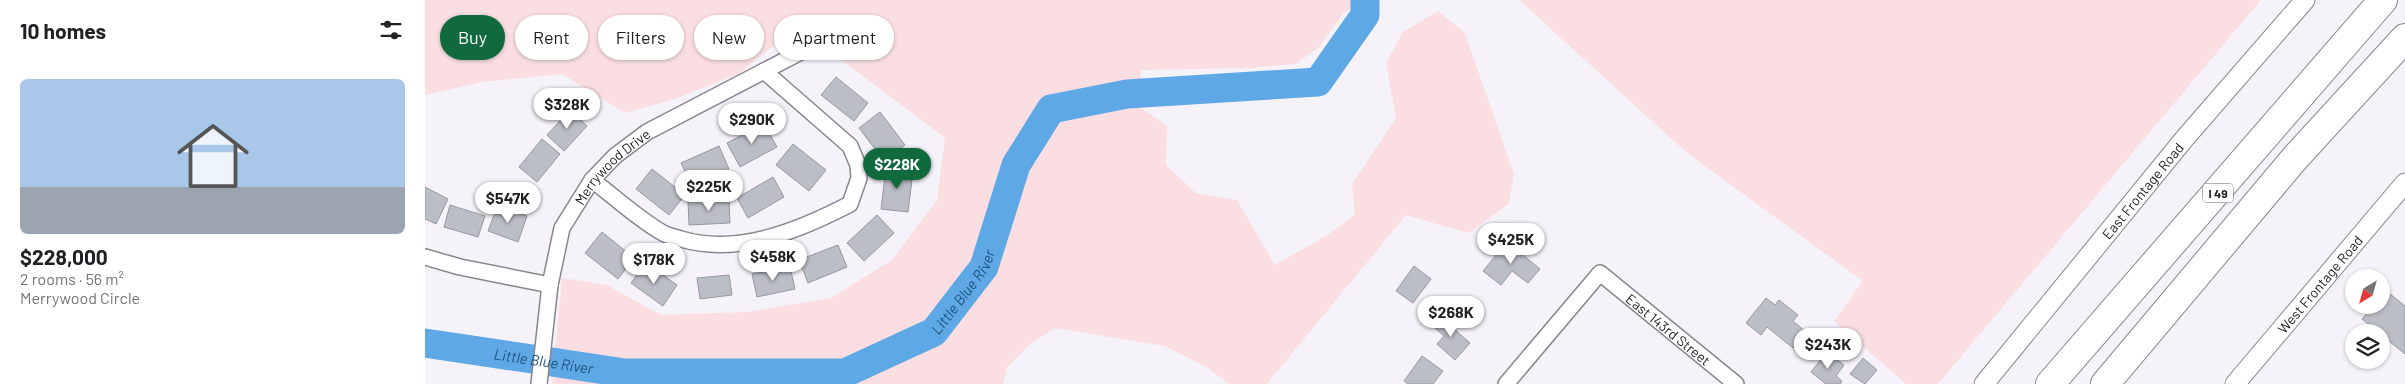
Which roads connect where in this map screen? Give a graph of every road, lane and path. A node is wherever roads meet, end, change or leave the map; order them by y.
1 (2305, 0) edge
2 (2383, 0) edge
3 (2405, 38) edge
4 (785, 60) edge
5 (763, 71) junction
6 (592, 180) junction
7 (2405, 183) edge
8 (425, 257) edge
9 (550, 285) junction
10 (539, 384) edge
11 (1506, 384) edge
12 (1736, 384) edge
13 (1984, 384) edge
14 (2050, 384) edge
15 (2105, 384) edge
16 (2235, 384) edge

1 - 13 street, East Frontage Road
2 - 14 highway, I 49
3 - 15 highway, I 49
4 - 5 street, Merrywood Drive
5 - 6 street, Merrywood Drive
5 - 6 street
6 - 9 street, Merrywood Drive
7 - 16 street, West Frontage Road
8 - 9 street
9 - 10 street, Merrywood Drive
11 - 12 street, East 143rd Street

